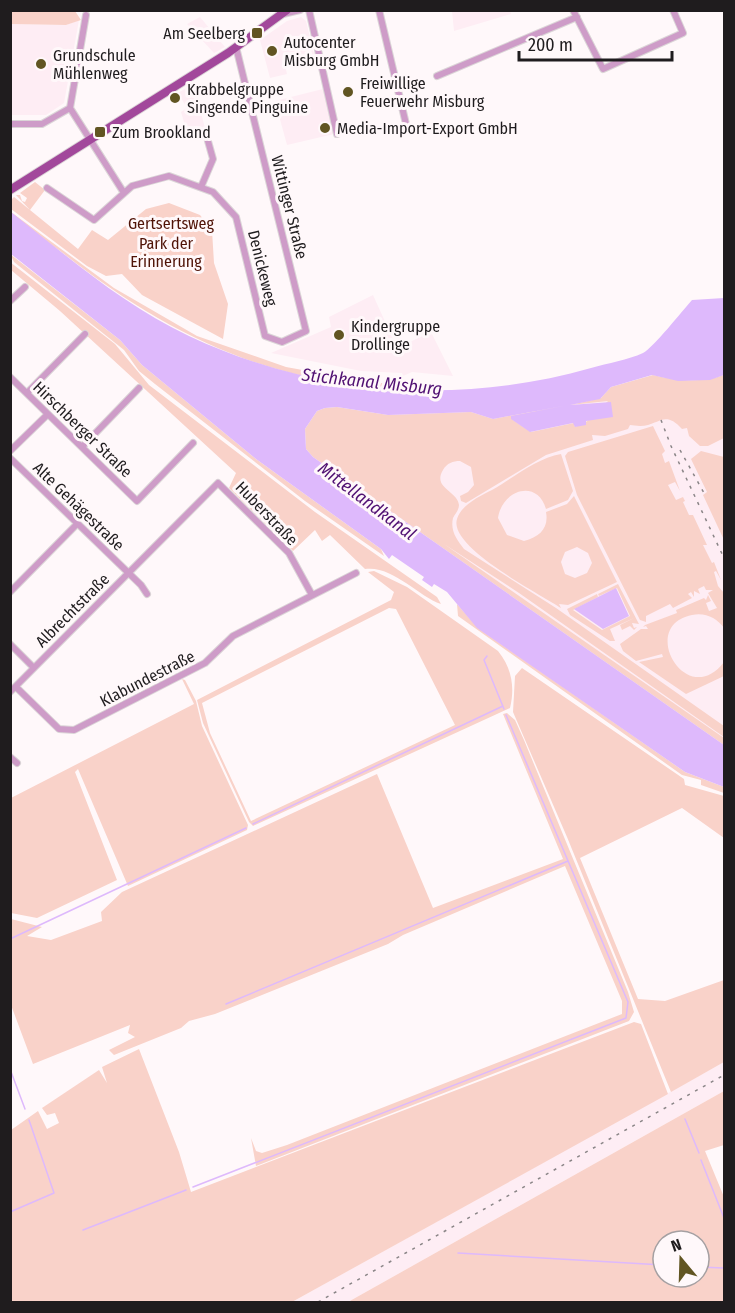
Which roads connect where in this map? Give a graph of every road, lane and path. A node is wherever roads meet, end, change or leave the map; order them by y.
1 (94, 10) edge
2 (300, 10) edge
3 (309, 10) edge
4 (379, 10) edge
5 (573, 10) edge
6 (674, 10) edge
7 (285, 12) edge
8 (85, 13) edge
9 (577, 17) junction
10 (236, 47) junction
11 (437, 76) dead end
12 (70, 108) junction
13 (10, 124) edge
14 (406, 124) dead end
15 (206, 134) dead end
16 (337, 134) dead end
17 (90, 138) junction
18 (201, 187) junction
19 (47, 188) dead end
20 (10, 190) edge
21 (124, 193) junction
22 (25, 286) dead end
23 (10, 301) edge
24 (85, 334) dead end
25 (266, 336) joint
26 (10, 377) edge
27 (139, 388) dead end
28 (27, 393) junction
29 (48, 414) junction
30 (193, 443) dead end
31 (82, 447) junction
32 (10, 451) edge
33 (10, 458) edge
34 (218, 483) joint
35 (77, 524) junction
36 (128, 573) junction
37 (356, 573) dead end
38 (10, 592) edge
39 (147, 594) dead end
40 (312, 595) junction
41 (10, 644) edge
42 (34, 668) junction
43 (13, 689) edge
44 (10, 757) edge
45 (17, 763) dead end

1 - 8 street
2 - 7 street
3 - 16 street
4 - 14 street
5 - 9 street
6 - 9 street
7 - 10 main road
8 - 12 street
9 - 11 street
10 - 17 main road
10 - 25 street, Wittinger Straße
12 - 13 street
12 - 17 street
15 - 18 street
17 - 20 main road
17 - 21 street
18 - 21 street
18 - 25 street, Denickeweg
19 - 21 street
22 - 23 street
24 - 28 street
26 - 28 street, Hirschberger Straße
27 - 31 street
28 - 29 street, Hirschberger Straße
29 - 31 street, Hirschberger Straße
29 - 32 street
30 - 31 street, Hirschberger Straße
33 - 35 street, Alte Gehägestraße
34 - 36 street, Albrechtstraße
34 - 40 street, Huberstraße
35 - 36 street, Alte Gehägestraße
35 - 38 street
36 - 39 street, Albrechtstraße
36 - 42 street, Albrechtstraße
37 - 40 street, Klabundestraße
40 - 43 street, Klabundestraße
41 - 42 street
42 - 43 street, Albrechtstraße
44 - 45 street

